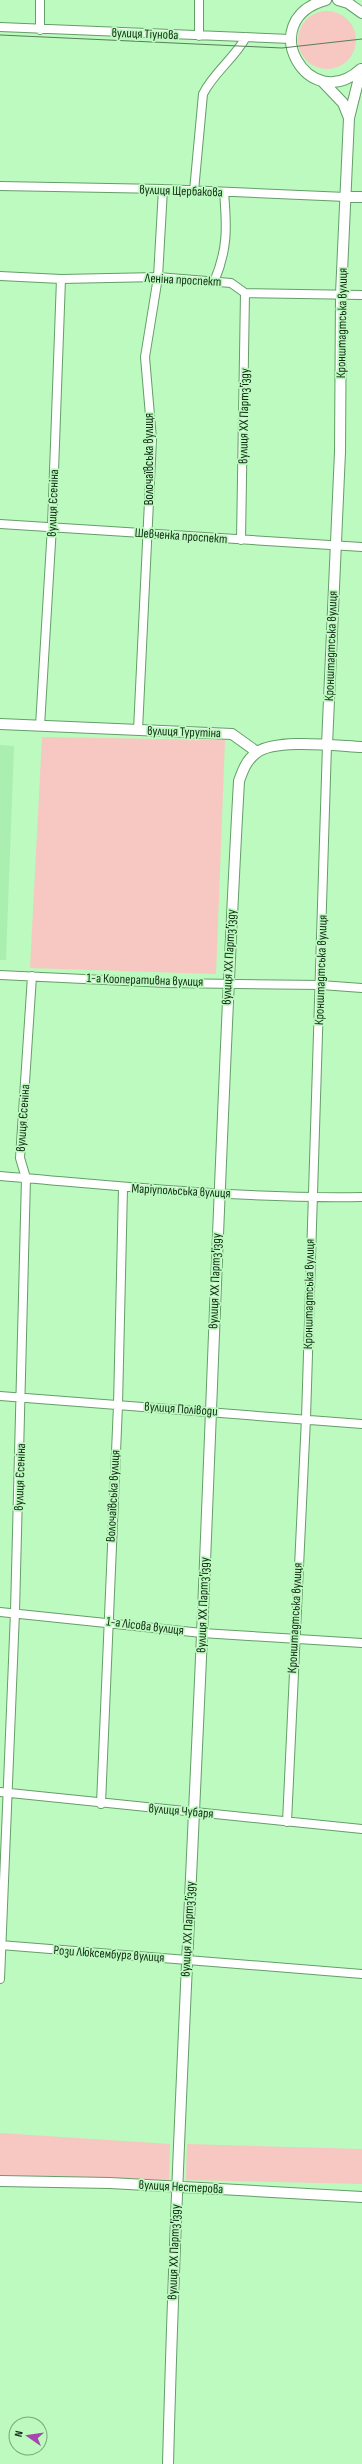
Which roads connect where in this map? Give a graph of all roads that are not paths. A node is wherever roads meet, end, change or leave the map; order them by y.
1 (40, 0) edge
2 (199, 0) edge
3 (326, 0) edge
4 (338, 0) edge
5 (310, 3) edge
6 (352, 3) edge
7 (362, 14) edge
8 (0, 27) edge
9 (40, 30) junction
10 (199, 36) junction
11 (246, 37) junction
12 (291, 39) junction
13 (361, 69) edge
14 (322, 80) junction
15 (349, 118) junction
16 (0, 186) edge
17 (163, 189) junction
18 (194, 191) junction
19 (224, 192) junction
20 (346, 197) junction
21 (362, 197) edge
22 (0, 276) edge
23 (158, 277) junction
24 (61, 279) junction
25 (214, 282) junction
26 (245, 293) junction
27 (341, 294) junction
28 (362, 295) edge
29 (0, 524) edge
30 (52, 526) junction
31 (147, 535) junction
32 (241, 540) junction
33 (335, 546) junction
34 (362, 547) edge
35 (0, 724) edge
36 (40, 726) junction
37 (138, 730) junction
38 (327, 745) junction
39 (362, 747) edge
40 (257, 752) junction
41 (0, 975) edge
42 (32, 976) junction
43 (228, 982) junction
44 (321, 985) junction
45 (362, 988) edge
46 (0, 1176) edge
47 (26, 1178) junction
48 (123, 1188) junction
49 (218, 1194) junction
50 (362, 1197) edge
51 (312, 1198) junction
52 (0, 1396) edge
53 (22, 1398) junction
54 (118, 1405) junction
55 (210, 1411) junction
56 (306, 1418) junction
57 (362, 1424) edge
58 (0, 1612) edge
59 (15, 1612) junction
60 (108, 1622) junction
61 (202, 1633) junction
62 (294, 1638) junction
63 (362, 1643) edge
64 (4, 1792) edge
65 (101, 1804) junction
66 (194, 1812) junction
67 (287, 1822) junction
68 (362, 1829) edge
69 (1, 1945) edge
70 (187, 1960) junction
71 (362, 1974) edge
72 (0, 1979) edge
73 (0, 2180) edge
74 (176, 2187) junction
75 (362, 2197) edge
76 (168, 2464) edge

1 - 9 street
2 - 10 street
3 - 5 street
4 - 6 street
5 - 12 street
6 - 7 street
8 - 9 street, вулиця Тіунова
9 - 10 street, вулиця Тіунова
10 - 11 street, вулиця Тіунова
11 - 12 street, вулиця Тіунова
11 - 18 street
12 - 14 street
13 - 14 street
13 - 15 street, Кронштадтська вулиця
14 - 15 street
15 - 20 street, Кронштадтська вулиця
16 - 17 street, вулиця Щербакова
17 - 18 street, вулиця Щербакова
17 - 23 street, Волочаївська вулиця
18 - 19 street, вулиця Щербакова
19 - 20 street, вулиця Щербакова
19 - 25 street
20 - 21 street, вулиця Щербакова
20 - 27 street, Кронштадтська вулиця
22 - 24 street, Леніна проспект
23 - 24 street, Леніна проспект
23 - 25 street, Леніна проспект
23 - 31 street, Волочаївська вулиця
24 - 30 street, вулиця Єсеніна
25 - 26 street, Леніна проспект
26 - 27 street
26 - 32 street, вулиця XX Партз'їзду
27 - 28 street
27 - 33 street, Кронштадтська вулиця
29 - 30 street, Шевченка проспект
30 - 31 street, Шевченка проспект
30 - 36 street, вулиця Єсеніна
31 - 32 street, Шевченка проспект
31 - 37 street, Волочаївська вулиця
32 - 33 street, Шевченка проспект
33 - 34 street, Шевченка проспект
33 - 38 street, Кронштадтська вулиця
35 - 36 street, вулиця Турутіна
36 - 37 street, вулиця Турутіна
37 - 40 street, вулиця Турутіна
38 - 39 street
38 - 40 street
38 - 44 street, Кронштадтська вулиця
40 - 43 street, вулиця XX Партз'їзду
41 - 42 street, 1-а Кооперативна вулиця
42 - 43 street, 1-а Кооперативна вулиця
42 - 47 street, вулиця Єсеніна
43 - 44 street, 1-а Кооперативна вулиця
43 - 49 street, вулиця XX Партз'їзду
44 - 45 street, 1-а Кооперативна вулиця
44 - 51 street, Кронштадтська вулиця
46 - 47 street, Маріупольська вулиця
47 - 48 street, Маріупольська вулиця
47 - 53 street, вулиця Єсеніна
48 - 49 street, Маріупольська вулиця
48 - 54 street, Волочаївська вулиця
49 - 51 street, Маріупольська вулиця
49 - 55 street, вулиця XX Партз'їзду
50 - 51 street, Маріупольська вулиця
51 - 56 street, Кронштадтська вулиця
52 - 53 street, вулиця Поліводи
53 - 54 street, вулиця Поліводи
53 - 59 street, вулиця Єсеніна
54 - 55 street, вулиця Поліводи
54 - 60 street, Волочаївська вулиця
55 - 56 street, вулиця Поліводи
55 - 61 street, вулиця XX Партз'їзду
56 - 57 street, вулиця Поліводи
56 - 62 street, Кронштадтська вулиця
58 - 59 street, 1-а Лісова вулиця
59 - 60 street, 1-а Лісова вулиця
59 - 64 street, вулиця Єсеніна
60 - 61 street, 1-а Лісова вулиця
60 - 65 street, Волочаївська вулиця
61 - 62 street, 1-а Лісова вулиця
61 - 66 street, вулиця XX Партз'їзду
62 - 63 street, 1-а Лісова вулиця
62 - 67 street, Кронштадтська вулиця
64 - 65 street, вулиця Чубаря
64 - 69 street, вулиця Єсеніна
65 - 66 street, вулиця Чубаря
66 - 67 street, вулиця Чубаря
66 - 70 street, вулиця XX Партз'їзду
67 - 68 street, вулиця Чубаря
69 - 70 street, Рози Люксембург вулиця
69 - 72 street, вулиця Єсеніна
70 - 71 street, Рози Люксембург вулиця
70 - 74 street, вулиця XX Партз'їзду
73 - 74 street, вулиця Нестерова
74 - 75 street, вулиця Нестерова
74 - 76 street, вулиця XX Партз'їзду

